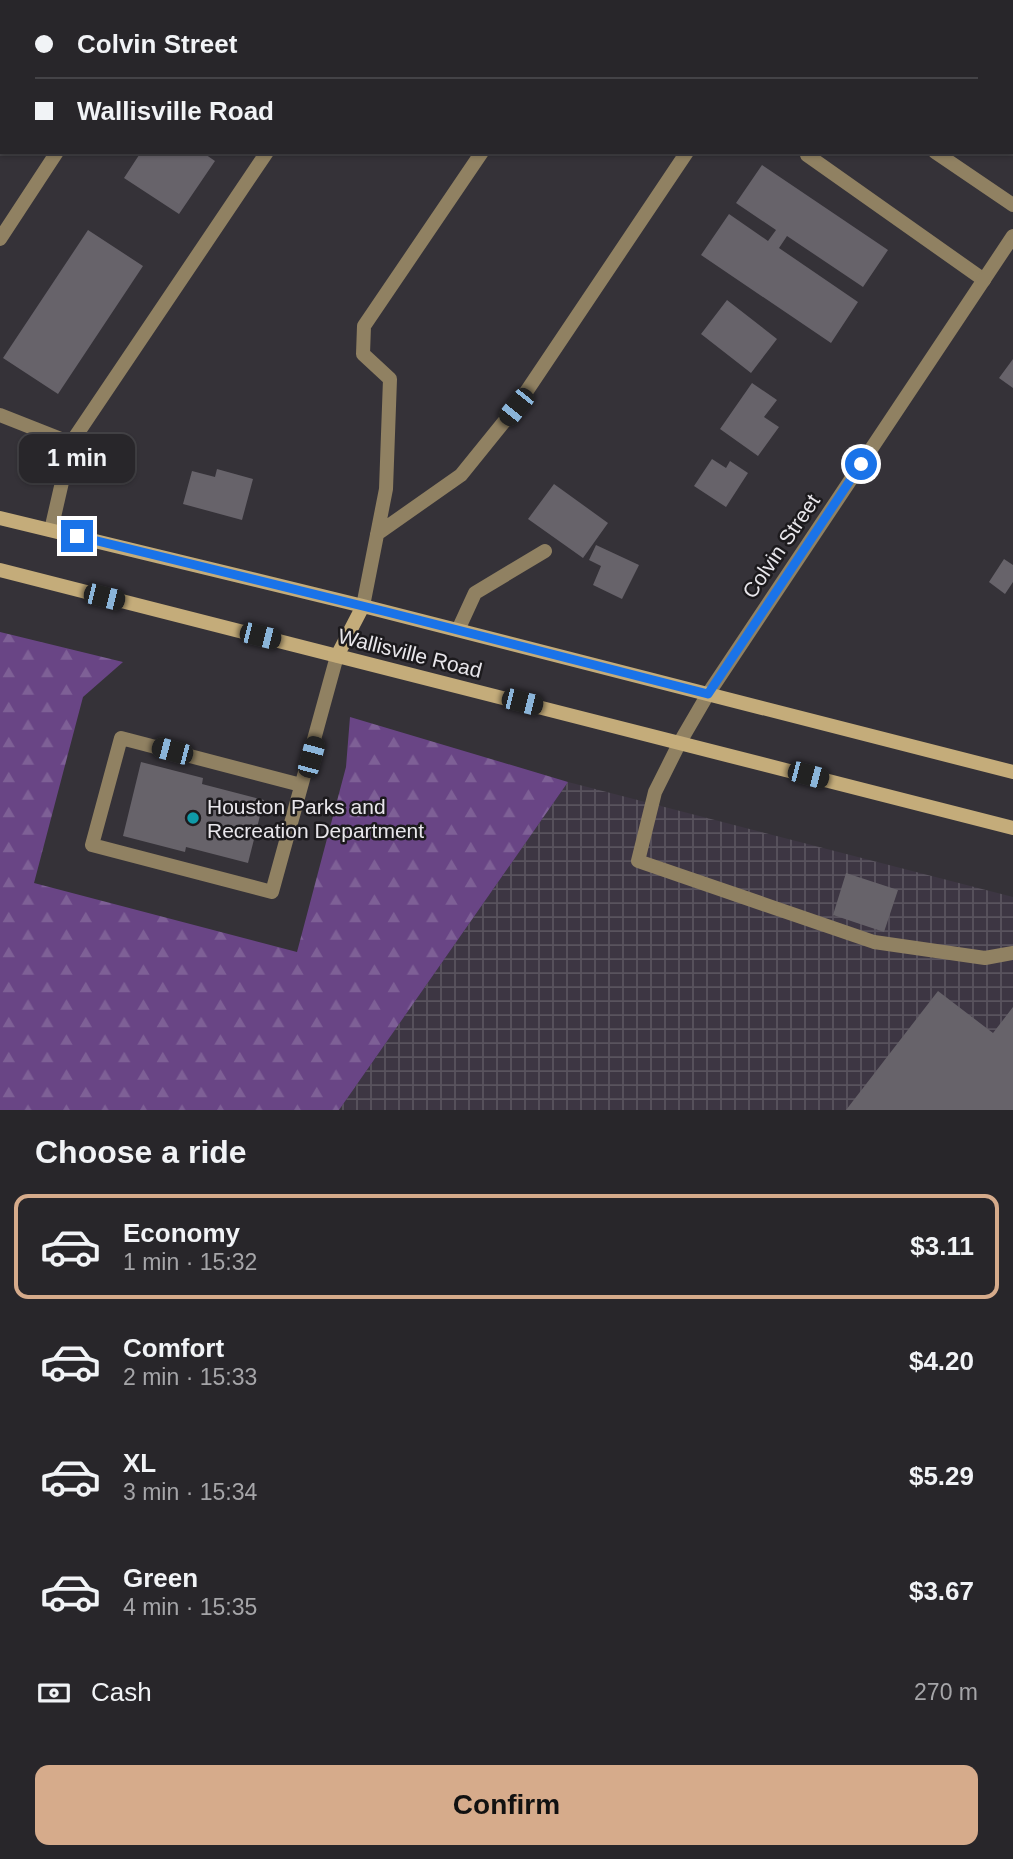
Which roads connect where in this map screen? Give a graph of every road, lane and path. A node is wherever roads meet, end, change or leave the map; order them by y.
1 (56, 154) edge
2 (266, 154) edge
3 (481, 154) edge
4 (686, 154) edge
5 (808, 154) edge
6 (938, 154) edge
7 (1013, 205) edge
8 (1013, 236) edge
9 (0, 239) edge
10 (984, 280) junction
11 (0, 415) edge
12 (71, 443) junction
13 (0, 518) edge
14 (51, 530) junction
15 (377, 534) junction
16 (545, 551) dead end
17 (0, 570) edge
18 (363, 606) junction
19 (458, 630) junction
20 (337, 656) junction
21 (708, 694) junction
22 (680, 742) junction
23 (1013, 772) edge
24 (301, 785) junction
25 (1013, 828) edge
26 (1013, 953) edge

1 - 9 street
2 - 12 street
3 - 15 street
4 - 15 street
5 - 10 street
6 - 7 street
8 - 10 street, Colvin Street
10 - 21 street, Colvin Street
11 - 12 street
12 - 14 street
13 - 14 main road, Wallisville Road
14 - 18 main road, Wallisville Road
15 - 18 street
16 - 19 street
17 - 20 main road, Wallisville Road
18 - 19 main road, Wallisville Road
18 - 20 main road
19 - 21 main road, Wallisville Road
20 - 22 main road, Wallisville Road
20 - 24 street
21 - 22 street, Colvin Street
21 - 23 main road, Wallisville Road
22 - 25 main road, Wallisville Road
22 - 26 street, Colvin Street
24 - 24 street

